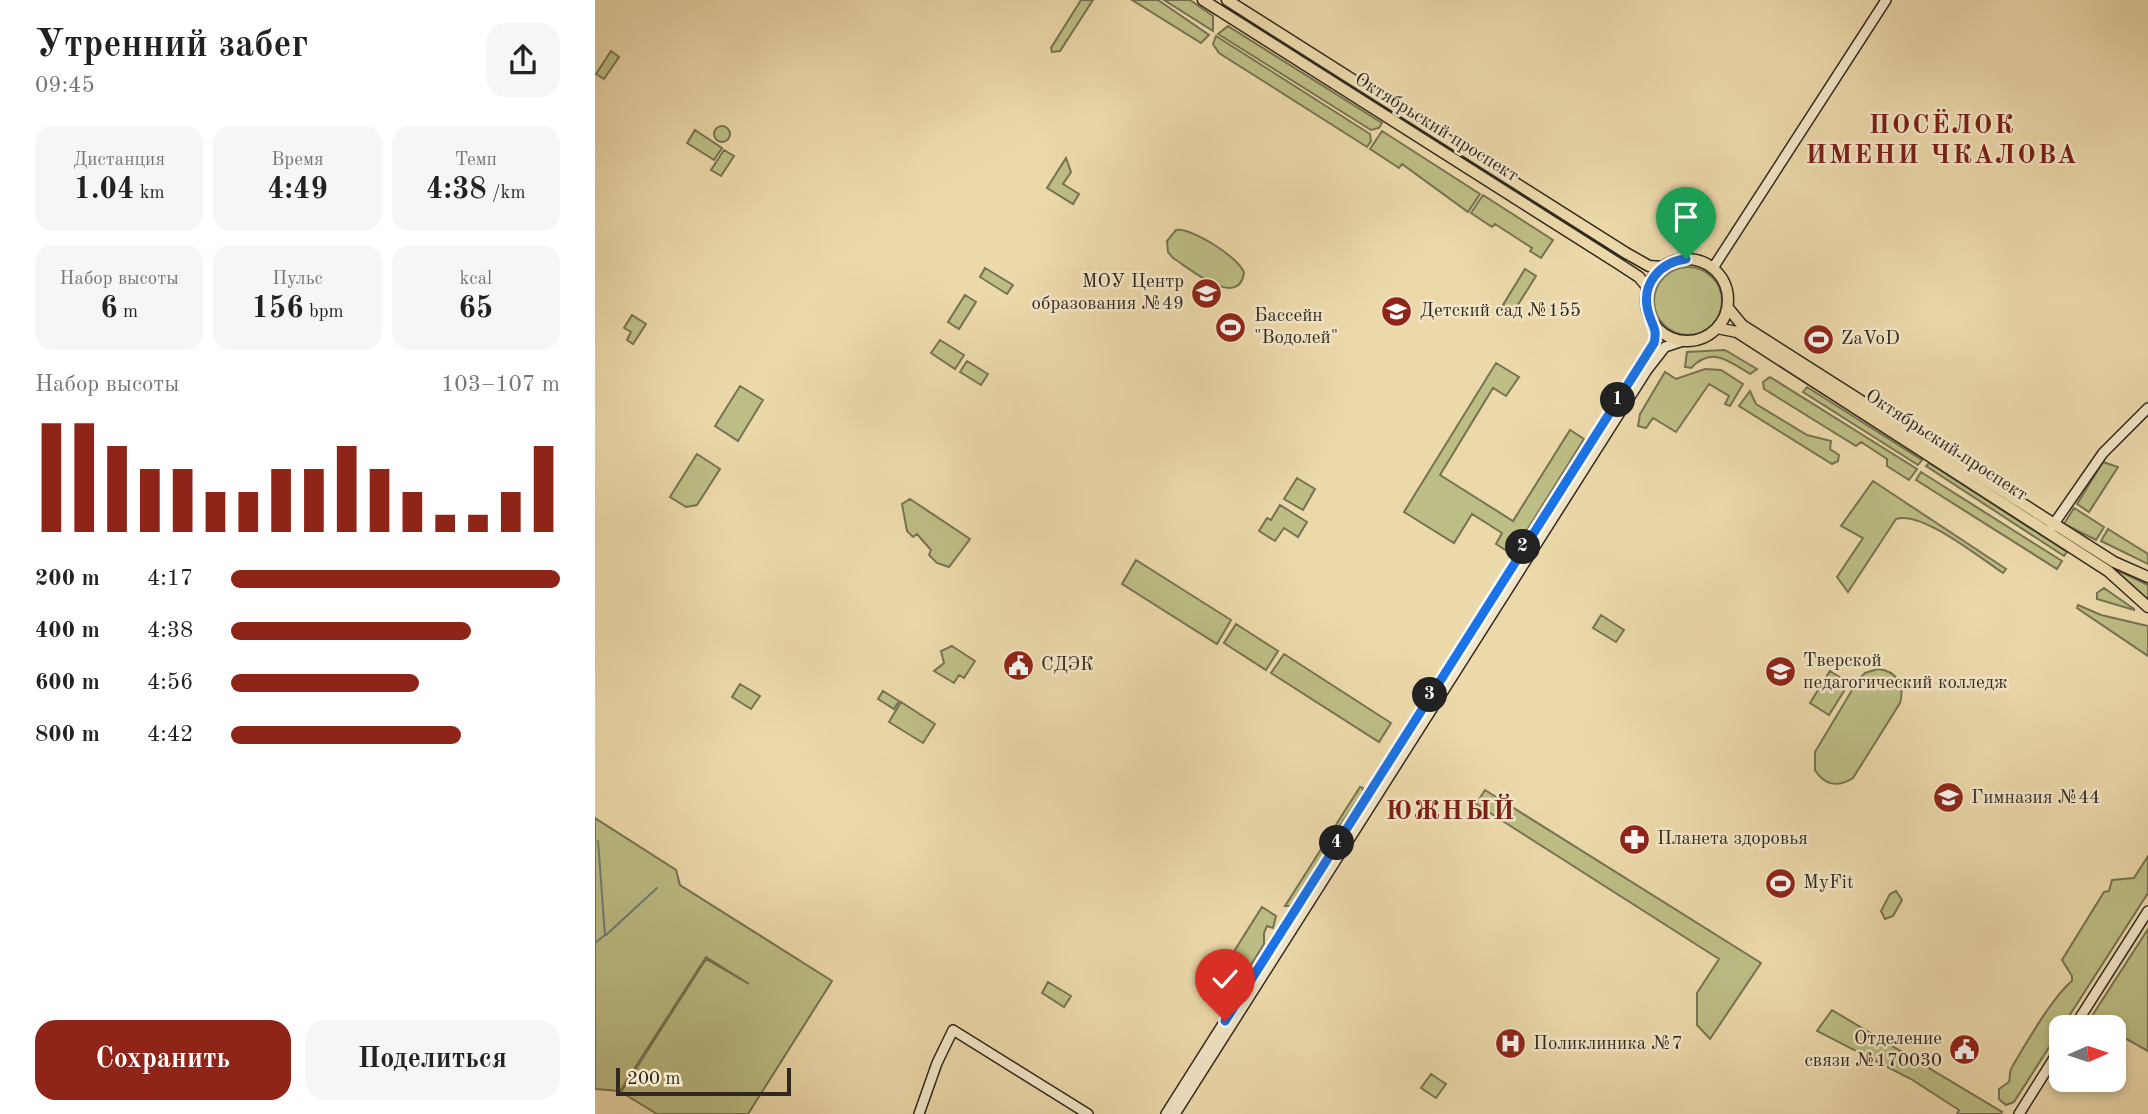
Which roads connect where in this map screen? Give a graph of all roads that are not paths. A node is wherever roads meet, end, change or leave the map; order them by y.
1 (1203, 0) edge
2 (1227, 0) edge
3 (1886, 0) edge
4 (1662, 267) junction
5 (1713, 268) junction
6 (1648, 288) junction
7 (1728, 308) junction
8 (1654, 325) junction
9 (1717, 328) junction
10 (1683, 341) junction
11 (2148, 408) edge
12 (2051, 528) junction
13 (2148, 578) edge
14 (2148, 607) edge
15 (2148, 911) edge
16 (2082, 1015) edge
17 (2049, 1066) edge
18 (1169, 1113) edge
19 (919, 1114) edge
20 (1088, 1114) edge
21 (2019, 1114) edge

1 - 6 main road, Октябрьский проспект
2 - 4 main road, Октябрьский проспект
3 - 5 main road
4 - 5 main road
4 - 6 main road
5 - 7 main road
6 - 8 main road
7 - 9 main road
7 - 12 main road, Октябрьский проспект
8 - 10 main road
8 - 18 main road
9 - 10 main road
9 - 12 main road, Октябрьский проспект
10 - 18 main road
11 - 12 main road
12 - 13 main road, Октябрьский проспект
12 - 14 main road, Октябрьский проспект
15 - 16 main road
17 - 21 main road
19 - 20 main road

